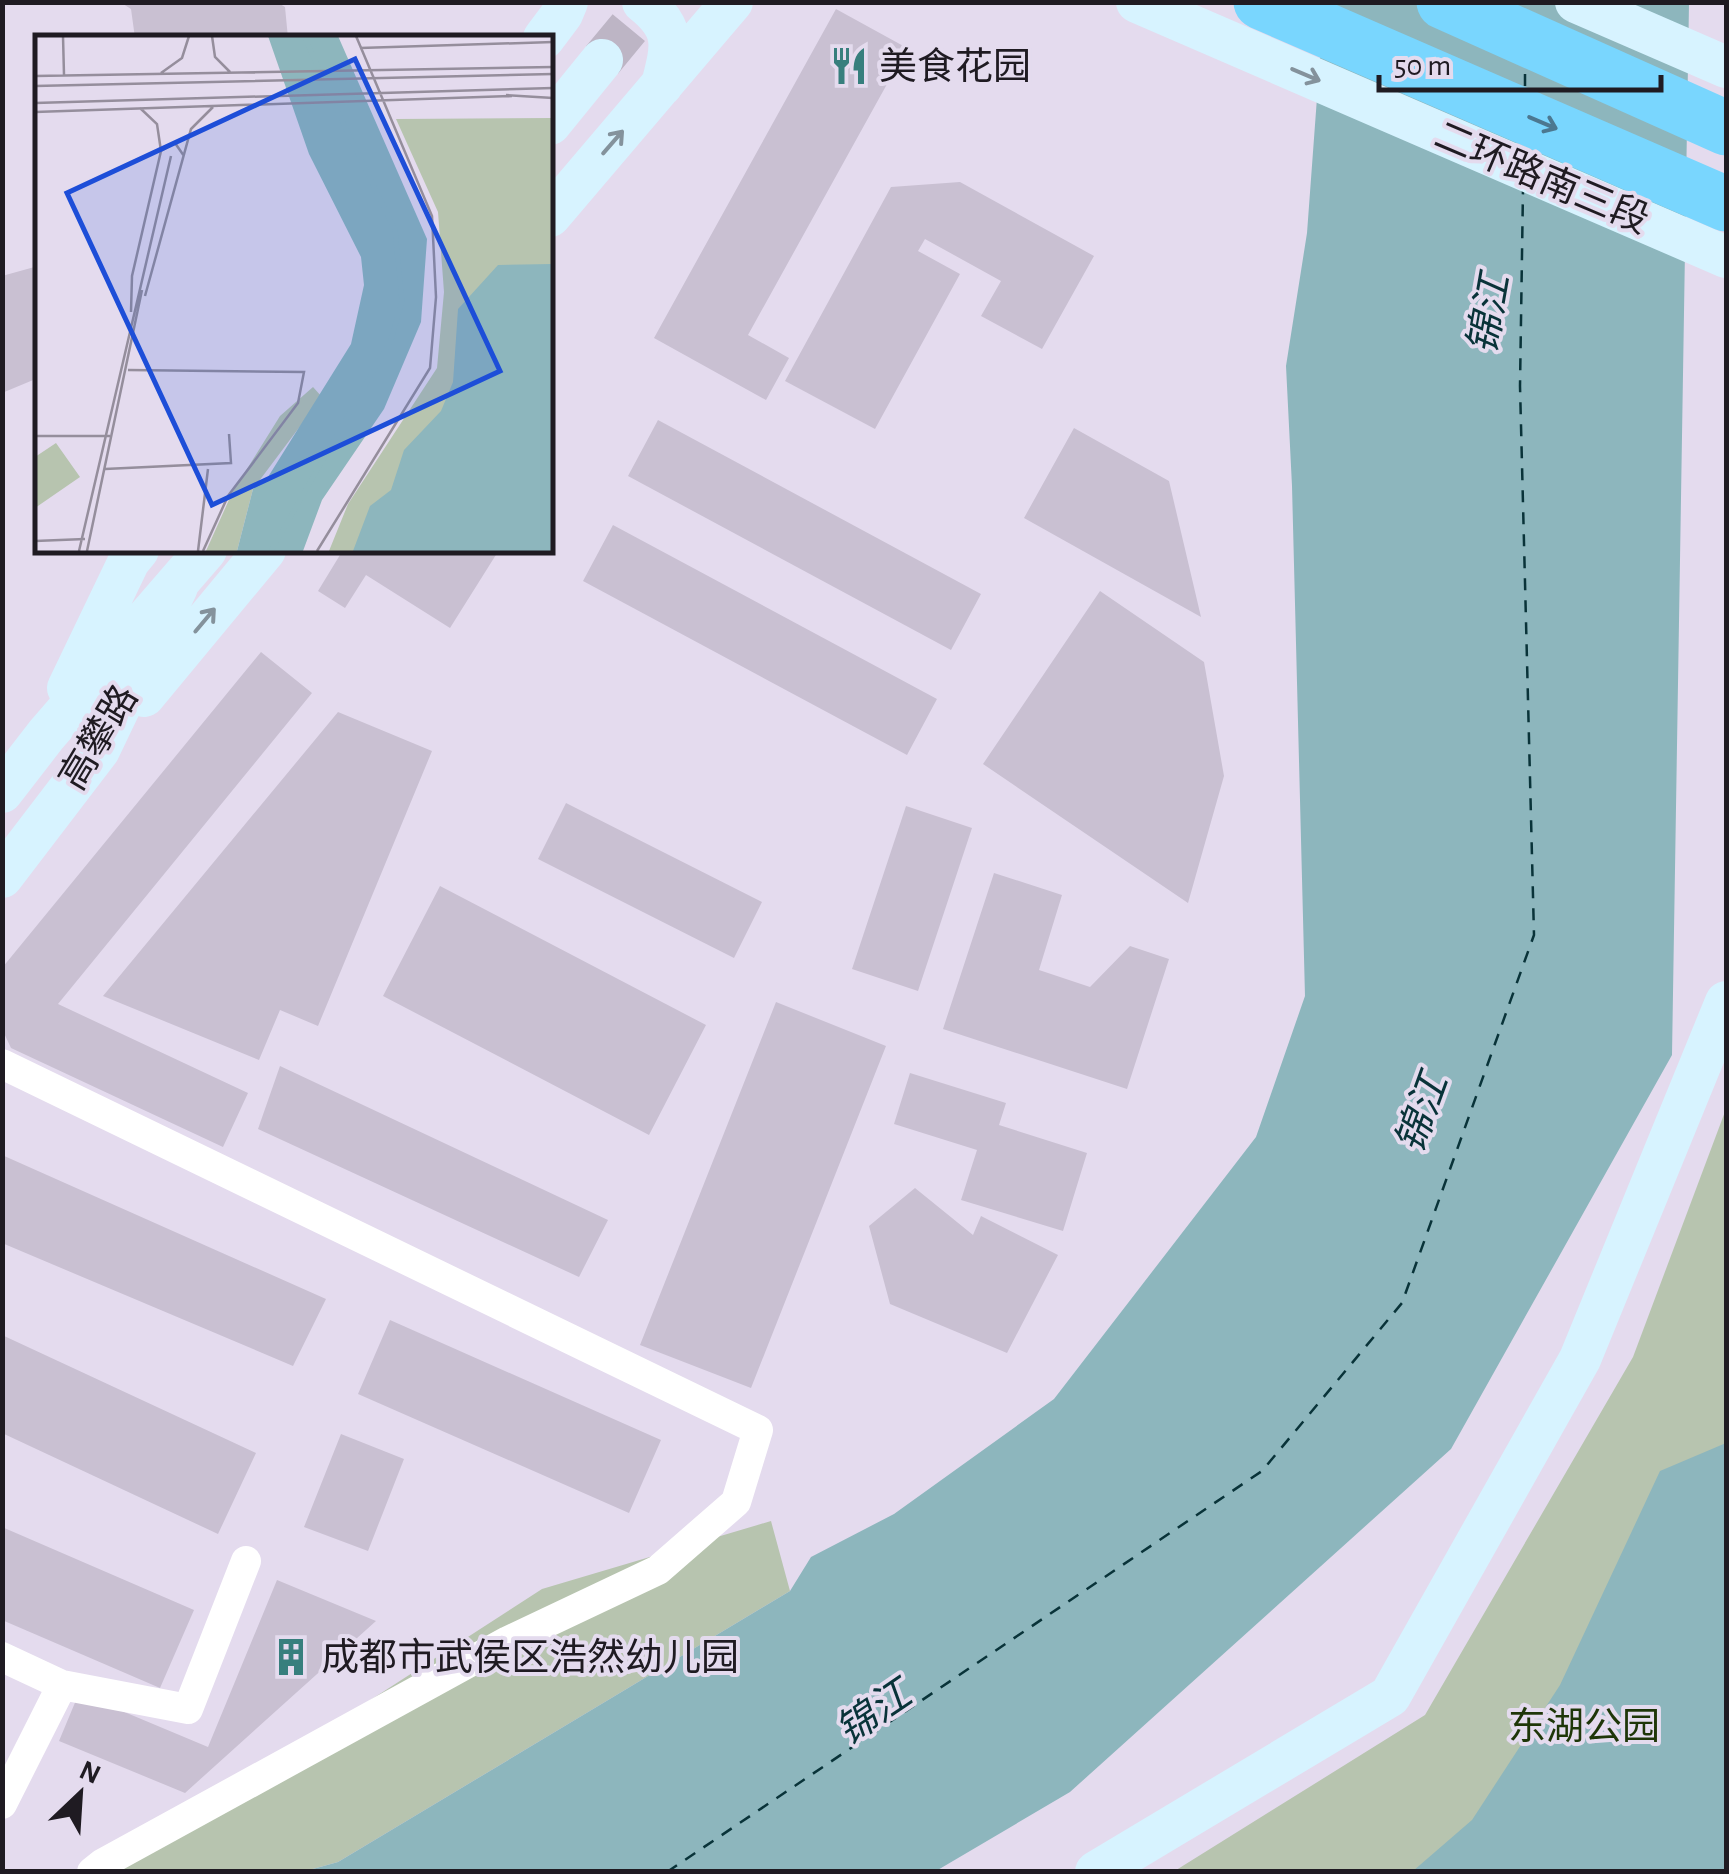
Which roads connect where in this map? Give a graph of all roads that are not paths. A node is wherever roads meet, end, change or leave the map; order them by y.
1 (643, 2) edge
2 (732, 2) edge
3 (1136, 2) edge
4 (1260, 2) edge
5 (1444, 2) edge
6 (1576, 2) edge
7 (602, 60) tunnel mouth
8 (1726, 67) edge
9 (662, 85) junction
10 (552, 122) edge
11 (1726, 128) edge
12 (1726, 204) edge
13 (552, 214) edge
14 (1726, 257) edge
15 (136, 552) edge
16 (204, 552) edge
17 (262, 552) edge
18 (177, 587) junction
19 (46, 735) junction
20 (99, 750) junction
21 (2, 792) edge
22 (2, 877) edge
23 (1726, 1002) edge
24 (2, 1064) edge
25 (246, 1561) dead end
26 (2, 1658) edge
27 (62, 1685) junction
28 (2, 1804) edge
29 (92, 1872) edge
30 (1096, 1872) edge

1 - 9 street
2 - 9 street
3 -> 14 street, 二环路南三段
4 -> 12 highway
5 - 11 highway
6 - 8 street
7 - 10 street
13 -> 9 street
15 - 19 street
16 - 18 street, 高攀路
20 -> 17 street
18 - 19 street, 高攀路
18 - 20 street, 高攀路
19 - 21 street, 高攀路
20 - 22 street, 高攀路
23 - 30 street
24 - 29 street
25 - 27 street
26 - 27 street
27 - 28 street

